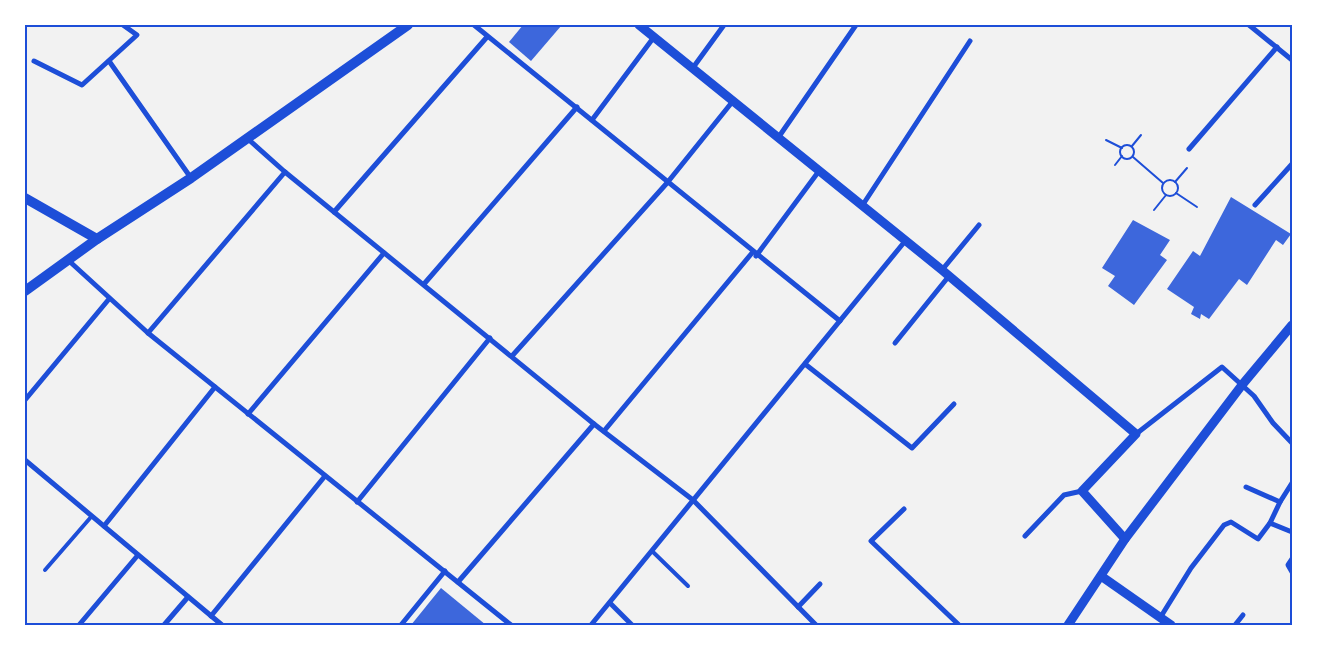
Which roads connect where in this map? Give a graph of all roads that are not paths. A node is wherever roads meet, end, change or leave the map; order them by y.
1 (123, 25) edge
2 (408, 25) edge
3 (474, 25) edge
4 (639, 25) edge
5 (724, 25) edge
6 (856, 25) edge
7 (1249, 25) edge
8 (487, 37) junction
9 (654, 37) junction
10 (970, 41) dead end
11 (1277, 47) junction
12 (109, 60) junction
13 (1292, 60) edge
14 (34, 61) dead end
15 (692, 69) junction
16 (733, 101) junction
17 (577, 107) junction
18 (592, 120) junction
19 (778, 138) junction
20 (248, 139) junction
21 (1189, 149) dead end
22 (1292, 164) edge
23 (819, 171) junction
24 (285, 172) junction
25 (191, 178) junction
26 (668, 182) junction
27 (25, 198) edge
28 (1255, 205) dead end
29 (862, 206) junction
30 (334, 212) junction
31 (979, 225) dead end
32 (97, 239) junction
33 (906, 240) junction
34 (384, 253) junction
35 (754, 254) junction
36 (68, 260) junction
37 (946, 273) junction
38 (424, 284) junction
39 (25, 291) edge
40 (110, 299) junction
41 (840, 321) junction
42 (1292, 325) edge
43 (148, 333) junction
44 (490, 338) junction
45 (895, 343) dead end
46 (512, 356) junction
47 (805, 364) junction
48 (1242, 385) junction
49 (215, 387) junction
50 (25, 400) edge
51 (954, 404) dead end
52 (248, 414) junction
53 (594, 424) junction
54 (604, 432) junction
55 (1136, 434) junction
56 (1292, 443) edge
57 (25, 460) edge
58 (324, 476) junction
59 (1292, 483) edge
60 (1246, 487) dead end
61 (1082, 491) junction
62 (693, 500) junction
63 (357, 502) junction
64 (1280, 502) junction
65 (904, 509) dead end
66 (91, 517) junction
67 (1270, 523) junction
68 (104, 526) junction
69 (1292, 532) edge
70 (1025, 536) dead end
71 (1125, 539) junction
72 (652, 551) junction
73 (138, 555) junction
74 (1292, 559) edge
75 (45, 570) dead end
76 (445, 571) junction
77 (1292, 572) edge
78 (1101, 576) junction
79 (458, 582) junction
80 (820, 584) dead end
81 (688, 586) dead end
82 (188, 597) junction
83 (610, 603) junction
84 (798, 607) junction
85 (1243, 615) dead end
86 (211, 616) junction
87 (1160, 618) junction
88 (79, 625) edge
89 (164, 625) edge
90 (222, 625) edge
91 (401, 625) edge
92 (511, 625) edge
93 (591, 625) edge
94 (632, 625) edge
95 (816, 625) edge
96 (959, 625) edge
97 (1068, 625) edge
98 (1170, 625) edge
99 (1236, 625) edge

1 - 12 street
2 - 20 main road
3 - 8 street
4 - 9 street
5 - 15 street
6 - 19 street
7 - 11 street
8 - 17 street
8 - 30 street
9 - 15 street
9 - 18 street
10 - 29 street
11 - 13 street
11 - 21 street
12 - 14 street
12 - 25 street
15 - 16 street
16 - 19 street
16 - 26 street
17 - 18 street
17 - 38 street
18 - 26 street
19 - 23 street
20 - 24 street
20 - 25 main road
22 - 28 street
23 - 29 street
23 - 35 street
24 - 30 street
24 - 43 street
25 - 32 main road
26 - 35 street
26 - 46 street
27 - 32 main road
29 - 33 street
30 - 34 street
31 - 37 street
32 - 36 main road
33 - 37 street
33 - 41 street
34 - 38 street
34 - 52 street
35 - 41 street
35 - 54 street
36 - 39 main road
36 - 40 street
37 - 45 street
37 - 55 street
38 - 44 street
40 - 43 street
40 - 50 street
41 - 47 street
42 - 48 street
43 - 49 street
44 - 46 street
44 - 63 street
46 - 53 street
47 - 51 street
47 - 62 street
48 - 55 street
48 - 56 street
48 - 71 street
49 - 52 street
49 - 68 street
52 - 58 street
53 - 54 street
53 - 79 street
54 - 62 street
55 - 61 street
57 - 66 street
58 - 63 street
58 - 86 street
59 - 64 street
60 - 64 street
61 - 70 street
61 - 71 street
62 - 72 street
62 - 84 street
63 - 76 street
64 - 67 street
65 - 96 street
66 - 68 street
66 - 75 lane
67 - 69 street
67 - 87 street
68 - 73 street
71 - 78 street
72 - 81 lane
72 - 83 street
73 - 82 street
73 - 88 street
74 - 77 street
76 - 79 street
76 - 91 street
78 - 87 street
78 - 97 street
79 - 92 street
80 - 84 street
82 - 86 street
82 - 89 street
83 - 93 street
83 - 94 street
84 - 95 street
85 - 99 street
86 - 90 street
87 - 98 street

